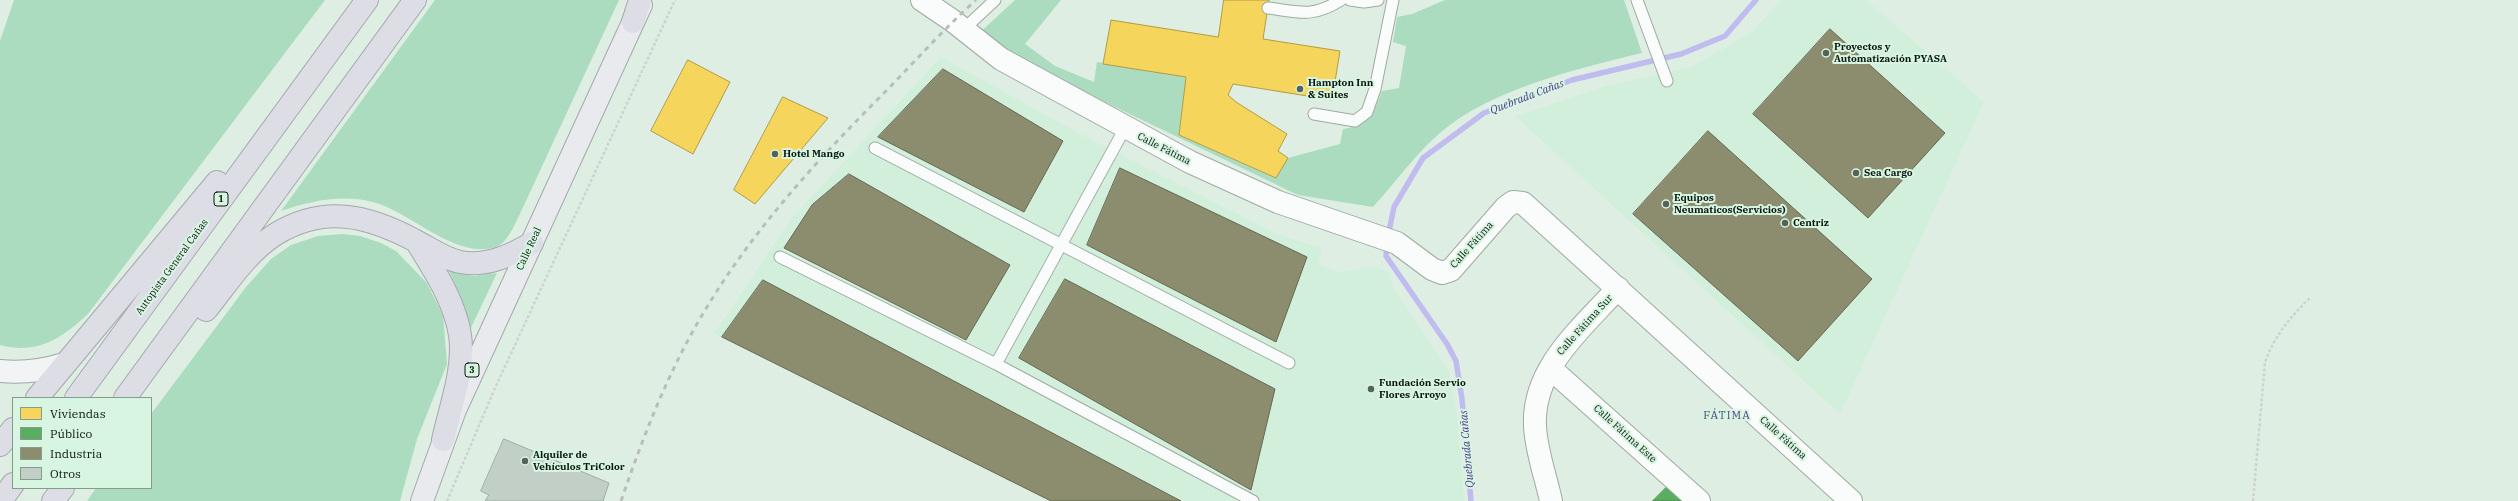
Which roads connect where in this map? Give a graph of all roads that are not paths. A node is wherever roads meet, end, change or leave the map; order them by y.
1 (367, 0) edge
2 (415, 0) edge
3 (640, 0) edge
4 (644, 0) edge
5 (922, 0) edge
6 (995, 0) edge
7 (1284, 0) edge
8 (1342, 0) edge
9 (1350, 0) edge
10 (1378, 0) edge
11 (1393, 0) edge
12 (1638, 3) edge
13 (1268, 8) dead end
14 (1296, 11) junction
15 (633, 22) junction
16 (964, 29) junction
17 (345, 30) junction
18 (1667, 81) dead end
19 (1314, 114) dead end
20 (1125, 128) junction
21 (876, 148) dead end
22 (416, 241) junction
23 (532, 243) junction
24 (1060, 246) junction
25 (780, 257) dead end
26 (1618, 288) junction
27 (1289, 363) dead end
28 (64, 364) junction
29 (996, 364) junction
30 (1550, 368) junction
31 (0, 371) edge
32 (38, 397) edge
33 (77, 397) edge
34 (126, 397) edge
35 (136, 397) edge
36 (12, 430) edge
37 (443, 440) junction
38 (0, 445) edge
39 (12, 485) edge
40 (58, 489) edge
41 (62, 489) edge
42 (1698, 500) edge
43 (1, 501) edge
44 (51, 501) edge
45 (422, 501) edge
46 (1253, 501) edge
47 (1552, 501) edge
48 (1852, 501) edge

1 - 17 highway, Autopista General Cañas / 1
2 - 34 highway
3 - 15 highway
4 - 15 main road, Calle Real / 3
5 - 16 street, Calle Fátima
6 - 16 lane
7 - 14 lane
8 - 14 lane
9 - 10 lane
11 - 19 lane
12 - 18 lane
13 - 14 lane
15 - 23 main road, Calle Real / 3
16 - 20 street, Calle Fátima
17 - 28 highway
17 - 33 highway, Autopista General Cañas / 1
20 - 24 lane
20 - 26 street, Calle Fátima
21 - 24 lane
22 - 23 highway
22 - 35 highway
22 - 37 highway
23 - 37 main road, Calle Real / 3
24 - 27 lane
24 - 29 lane
25 - 29 lane
26 - 30 street, Calle Fátima Sur
26 - 48 street, Calle Fátima
28 - 31 main road
28 - 32 highway
29 - 46 lane
30 - 42 street, Calle Fátima Este
30 - 47 street, Calle Fátima Sur
36 - 38 highway
37 - 45 main road, Calle Real / 3
39 - 43 highway
40 - 44 highway
41 - 44 highway

